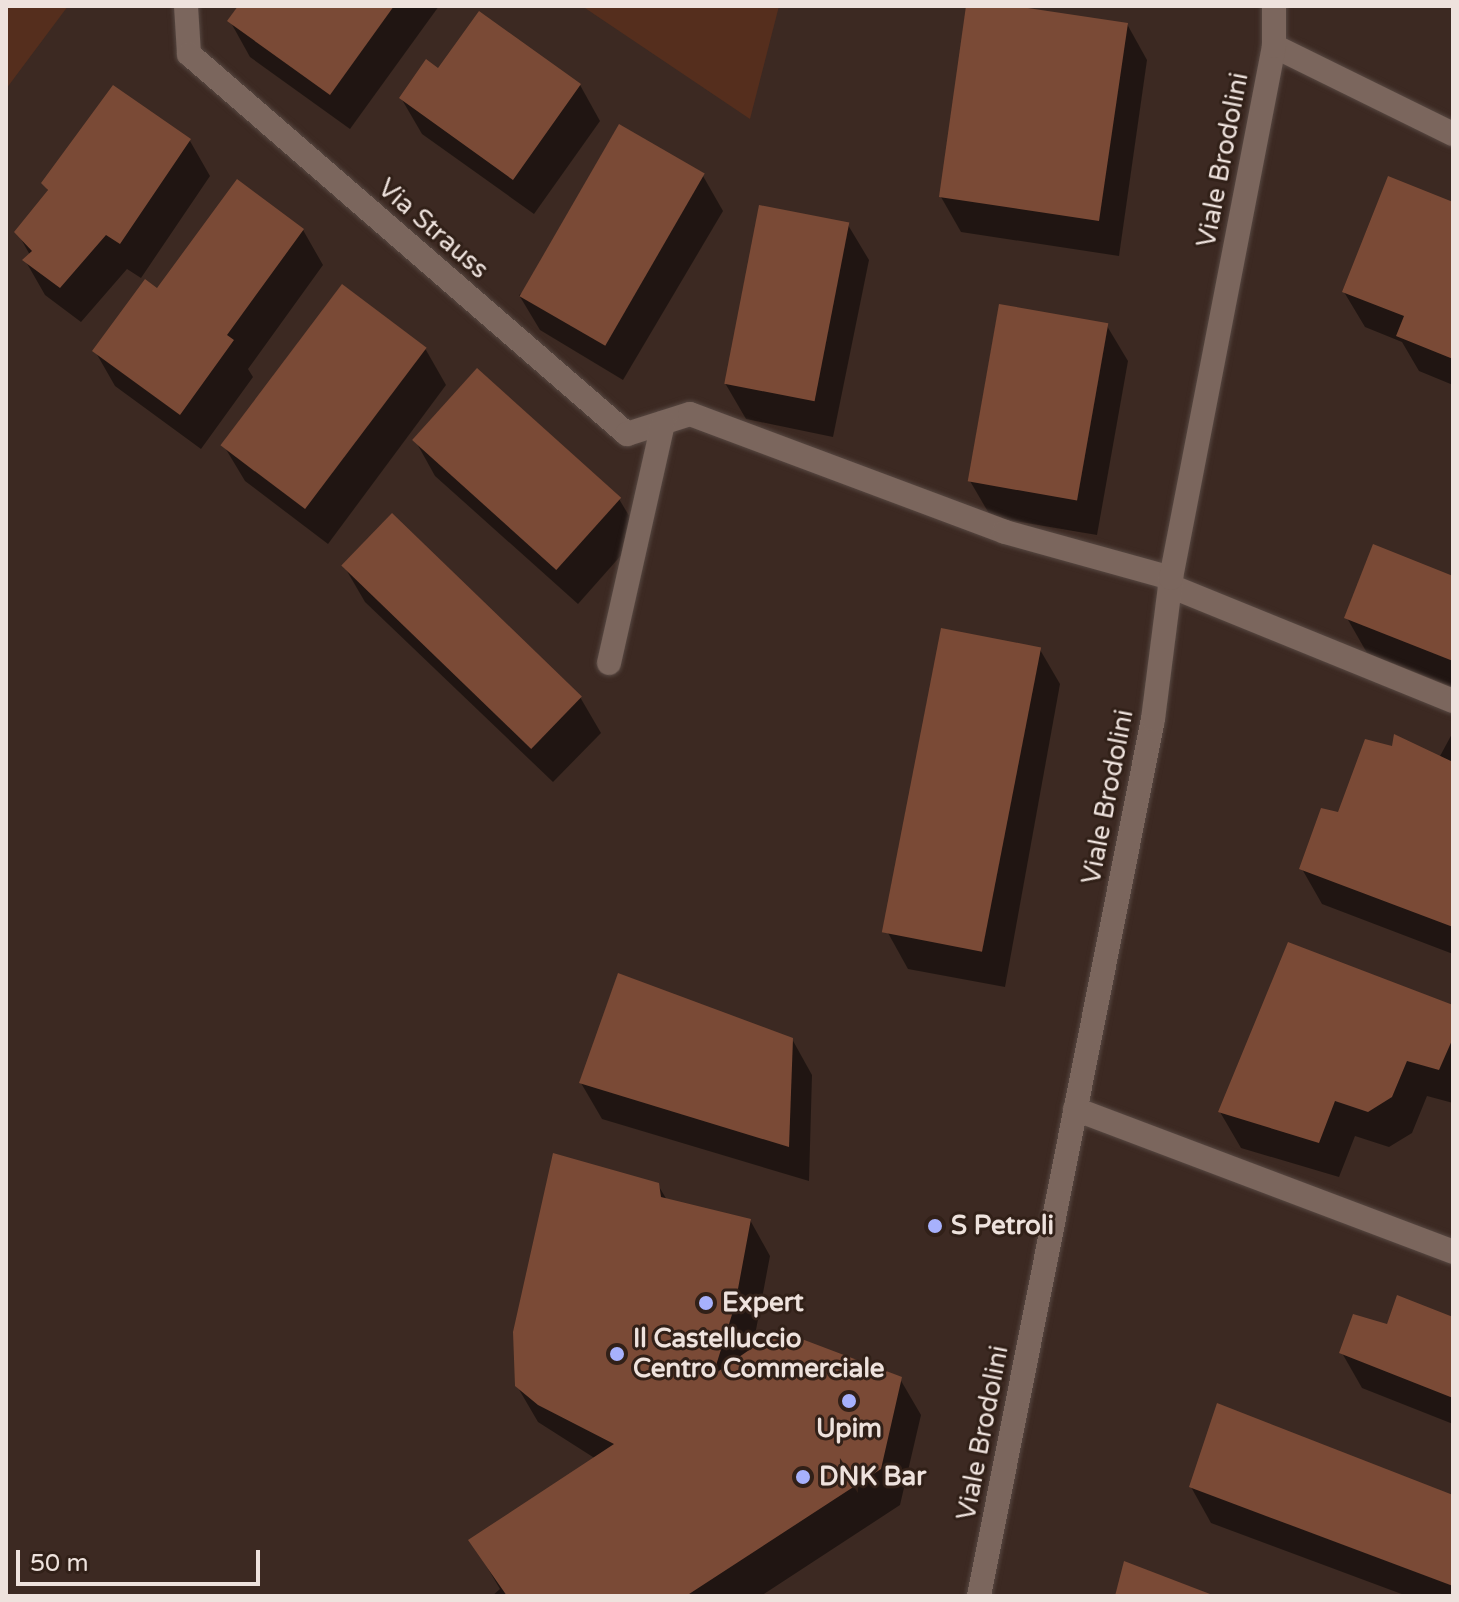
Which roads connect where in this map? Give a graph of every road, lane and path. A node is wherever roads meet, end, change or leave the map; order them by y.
1 (186, 6) edge
2 (1274, 6) edge
3 (1274, 46) junction
4 (1453, 134) edge
5 (663, 423) junction
6 (1171, 582) junction
7 (609, 663) dead end
8 (1453, 701) edge
9 (1075, 1109) junction
10 (1453, 1252) edge
11 (979, 1596) edge

1 - 5 street, Via Strauss
2 - 3 street, Viale Brodolini
3 - 4 street
3 - 6 street, Viale Brodolini
5 - 6 street, Via Strauss
5 - 7 street
6 - 8 street
6 - 9 street, Viale Brodolini
9 - 10 street
9 - 11 street, Viale Brodolini

